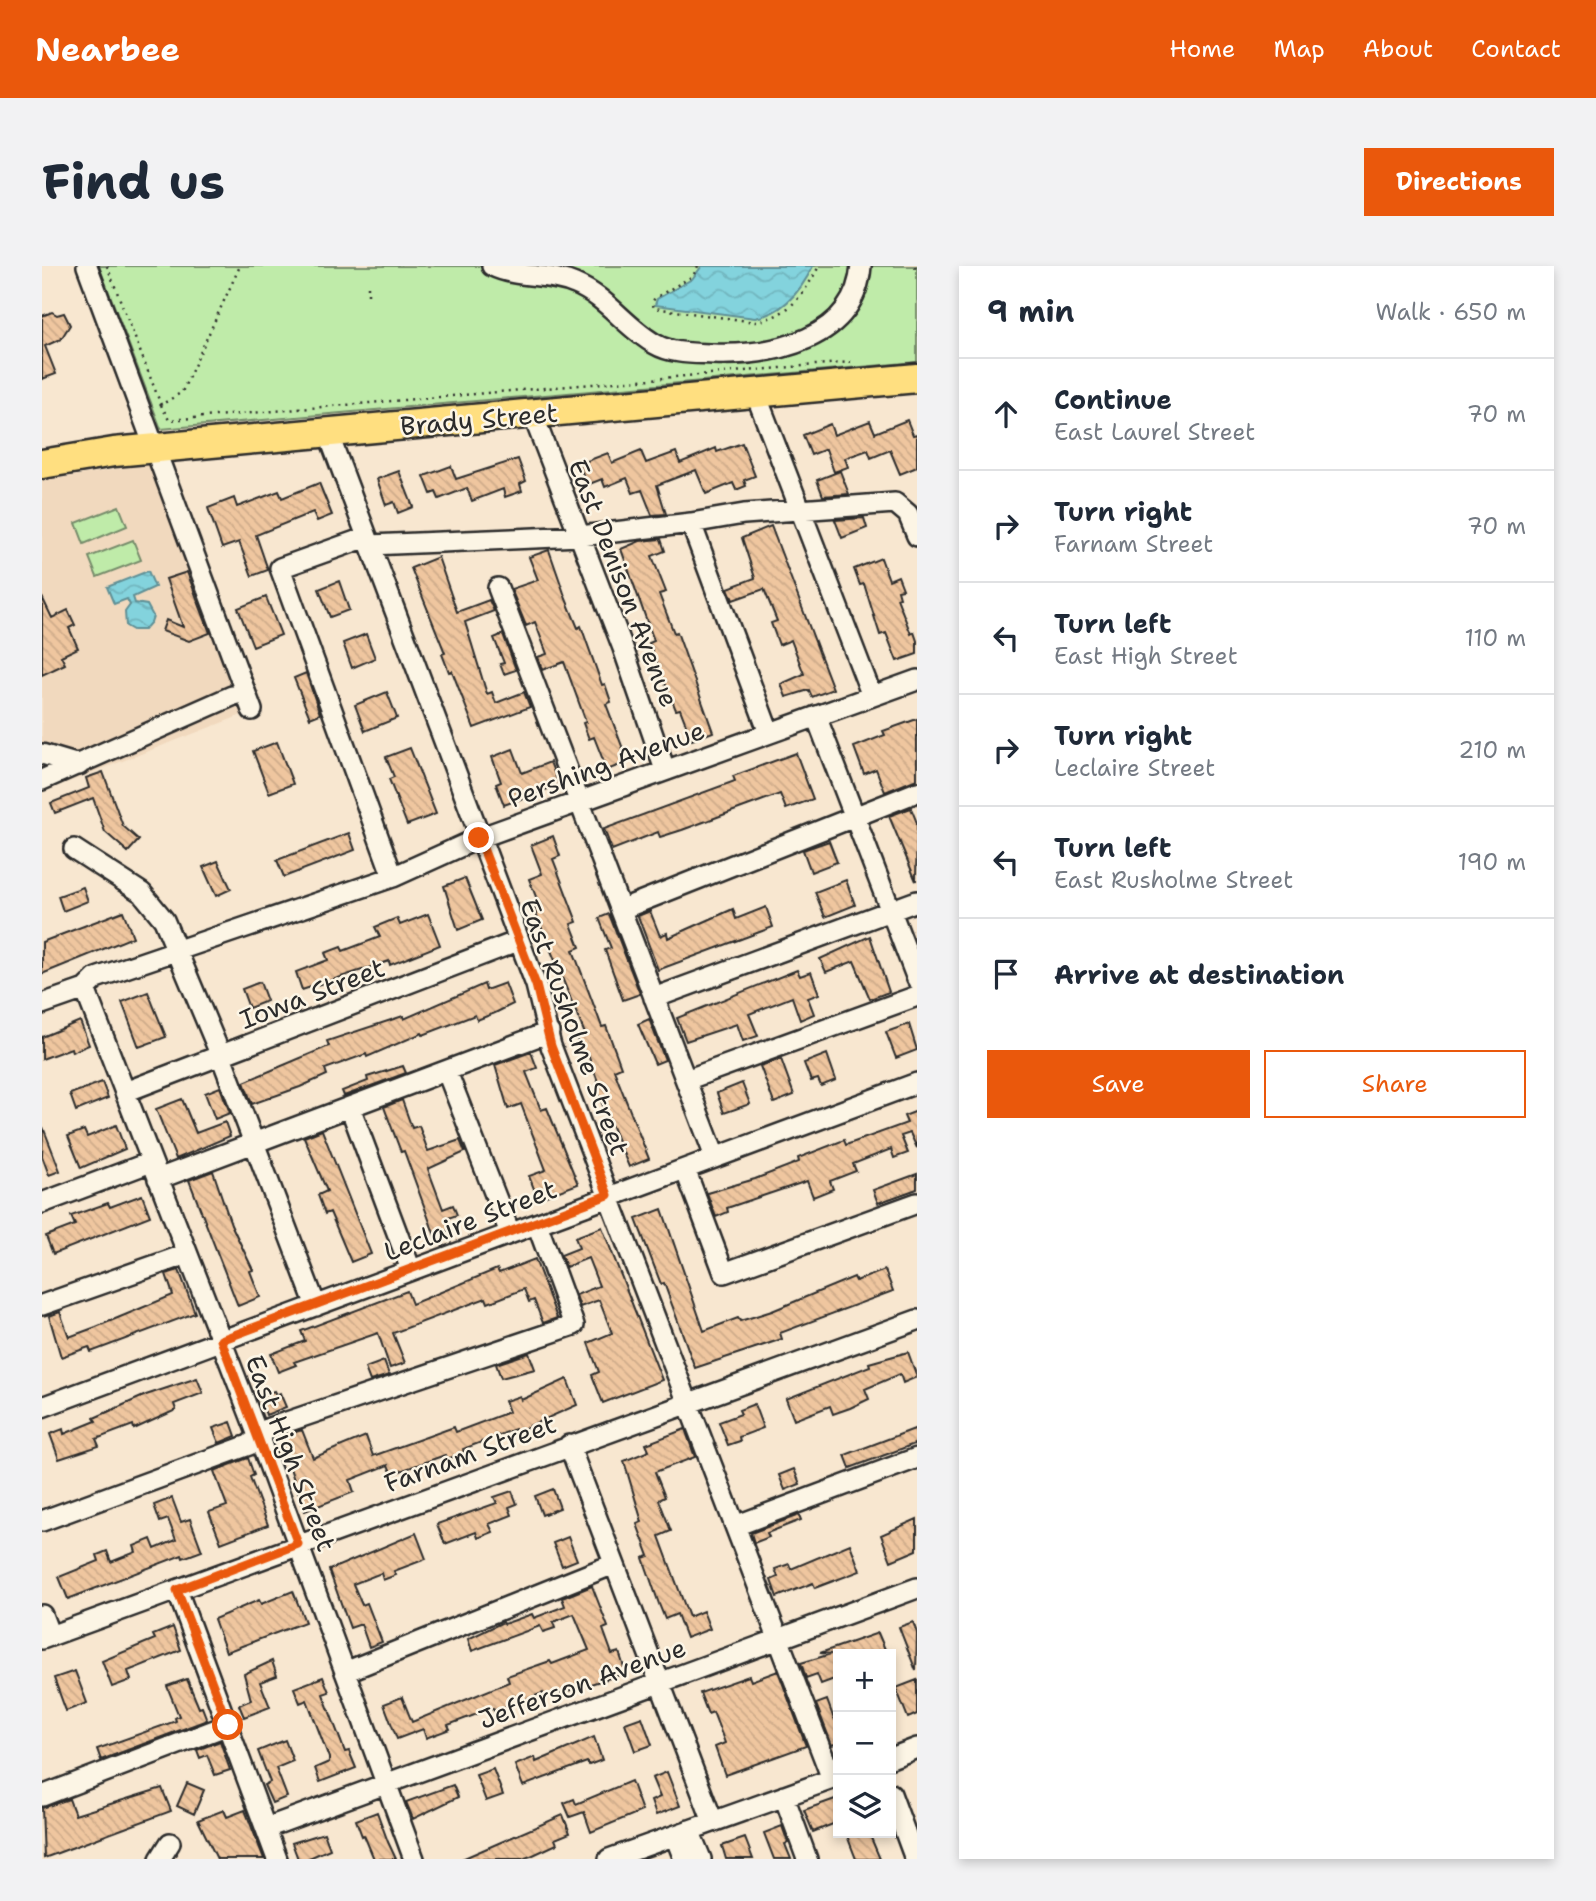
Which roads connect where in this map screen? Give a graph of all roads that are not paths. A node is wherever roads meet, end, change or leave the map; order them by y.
1 (88, 266) edge
2 (492, 266) edge
3 (861, 266) edge
4 (917, 378) edge
5 (755, 392) junction
6 (533, 415) junction
7 (328, 433) junction
8 (157, 448) junction
9 (42, 464) edge
10 (800, 509) junction
11 (691, 523) junction
12 (579, 536) junction
13 (917, 536) edge
14 (368, 541) junction
15 (498, 587) dead end
16 (917, 680) edge
17 (232, 696) dead end
18 (872, 696) junction
19 (251, 710) dead end
20 (816, 716) junction
21 (769, 733) junction
22 (42, 754) edge
23 (79, 765) junction
24 (665, 770) junction
25 (42, 780) edge
26 (917, 792) edge
27 (579, 802) junction
28 (855, 815) junction
29 (479, 838) junction
30 (74, 849) dead end
31 (393, 877) junction
32 (917, 901) edge
33 (622, 909) junction
34 (890, 911) junction
35 (518, 941) junction
36 (175, 949) junction
37 (917, 979) edge
38 (85, 989) junction
39 (917, 996) edge
40 (654, 998) junction
41 (42, 1004) edge
42 (548, 1032) junction
43 (221, 1056) junction
44 (447, 1072) junction
45 (686, 1080) junction
46 (917, 1083) edge
47 (125, 1092) junction
48 (349, 1107) junction
49 (254, 1143) junction
50 (715, 1157) junction
51 (685, 1169) junction
52 (154, 1170) junction
53 (608, 1195) junction
54 (42, 1203) edge
55 (917, 1203) edge
56 (537, 1223) junction
57 (510, 1233) junction
58 (187, 1254) junction
59 (411, 1270) junction
60 (42, 1305) edge
61 (316, 1306) junction
62 (917, 1320) edge
63 (221, 1340) junction
64 (688, 1401) junction
65 (42, 1407) edge
66 (258, 1438) junction
67 (569, 1445) junction
68 (917, 1458) edge
69 (42, 1521) edge
70 (734, 1526) junction
71 (298, 1544) junction
72 (614, 1564) junction
73 (917, 1588) edge
74 (177, 1590) junction
75 (42, 1615) edge
76 (46, 1638) edge
77 (777, 1638) junction
78 (345, 1672) junction
79 (659, 1683) junction
80 (228, 1725) junction
81 (917, 1748) edge
82 (896, 1756) edge
83 (834, 1775) edge
84 (833, 1779) edge
85 (387, 1783) junction
86 (42, 1796) edge
87 (783, 1796) junction
88 (896, 1808) edge
89 (713, 1822) junction
90 (266, 1828) junction
91 (682, 1833) junction
92 (277, 1859) edge
93 (414, 1859) edge
94 (609, 1859) edge
95 (684, 1859) edge
96 (701, 1859) edge
97 (807, 1859) edge
98 (915, 1859) edge

1 - 8 street
2 - 3 street
4 - 5 highway, Brady Street
5 - 6 highway, Brady Street
5 - 10 street
6 - 7 highway, Brady Street
6 - 12 street, East Denison Avenue
7 - 8 highway, Brady Street
7 - 14 street, East Rusholme Street
8 - 9 highway, Brady Street
8 - 19 street
10 - 11 street
10 - 13 street
10 - 18 street
11 - 12 street
11 - 21 street
12 - 14 street
12 - 24 street, East Denison Avenue
14 - 29 street, East Rusholme Street
14 - 31 street
15 - 27 street
16 - 18 street, Pershing Avenue
17 - 23 street
18 - 20 street, Pershing Avenue
20 - 21 street, Pershing Avenue
20 - 28 street
21 - 24 street, Pershing Avenue
22 - 23 street
23 - 25 street
24 - 27 street, Pershing Avenue
26 - 28 street
27 - 29 street, Pershing Avenue
27 - 33 street
28 - 33 street
28 - 34 street
29 - 31 street, Pershing Avenue
29 - 35 street, East Rusholme Street
30 - 36 street
31 - 36 street, Pershing Avenue
32 - 34 street
33 - 40 street
34 - 37 street
34 - 40 street
35 - 42 street, East Rusholme Street
35 - 43 street, Iowa Street
36 - 38 street, Pershing Avenue
36 - 43 street
38 - 41 street, Pershing Avenue
38 - 47 street, East High Street
39 - 45 street
40 - 45 street
42 - 44 street
42 - 53 street, East Rusholme Street
43 - 47 street, Iowa Street
43 - 49 street
44 - 48 street
44 - 57 street
45 - 50 street
46 - 50 street, Leclaire Street
47 - 52 street, East High Street
48 - 49 street
48 - 59 street
49 - 52 street
49 - 61 street
50 - 51 street, Leclaire Street
51 - 53 street, Leclaire Street
51 - 55 street
52 - 54 street
52 - 58 street, East High Street
53 - 56 street, Leclaire Street
53 - 64 street, East Rusholme Street
56 - 57 street, Leclaire Street
56 - 66 street
57 - 59 street, Leclaire Street
58 - 60 street
58 - 63 street, East High Street
59 - 61 street, Leclaire Street
61 - 63 street, Leclaire Street
62 - 64 street, Farnam Street
63 - 65 street, Leclaire Street
63 - 66 street, East High Street
64 - 67 street, Farnam Street
64 - 70 street, East Rusholme Street
66 - 69 street
66 - 71 street, East High Street
67 - 71 street, Farnam Street
67 - 72 street
68 - 70 street
70 - 77 street, East Rusholme Street
71 - 74 street, Farnam Street
71 - 78 street, East High Street
72 - 78 street
72 - 79 street
73 - 77 street, Jefferson Avenue
74 - 76 street, Farnam Street
74 - 80 street
75 - 76 street
77 - 79 street, Jefferson Avenue
77 - 83 street, East Rusholme Street
78 - 85 street, East High Street
79 - 85 street, Jefferson Avenue
79 - 89 street
80 - 86 street
80 - 90 street
81 - 82 street
84 - 87 street
85 - 90 street, Jefferson Avenue
85 - 93 street, East High Street
87 - 89 street
87 - 97 street
88 - 98 street
89 - 91 street
90 - 92 street
91 - 94 street
91 - 95 street
91 - 96 street

